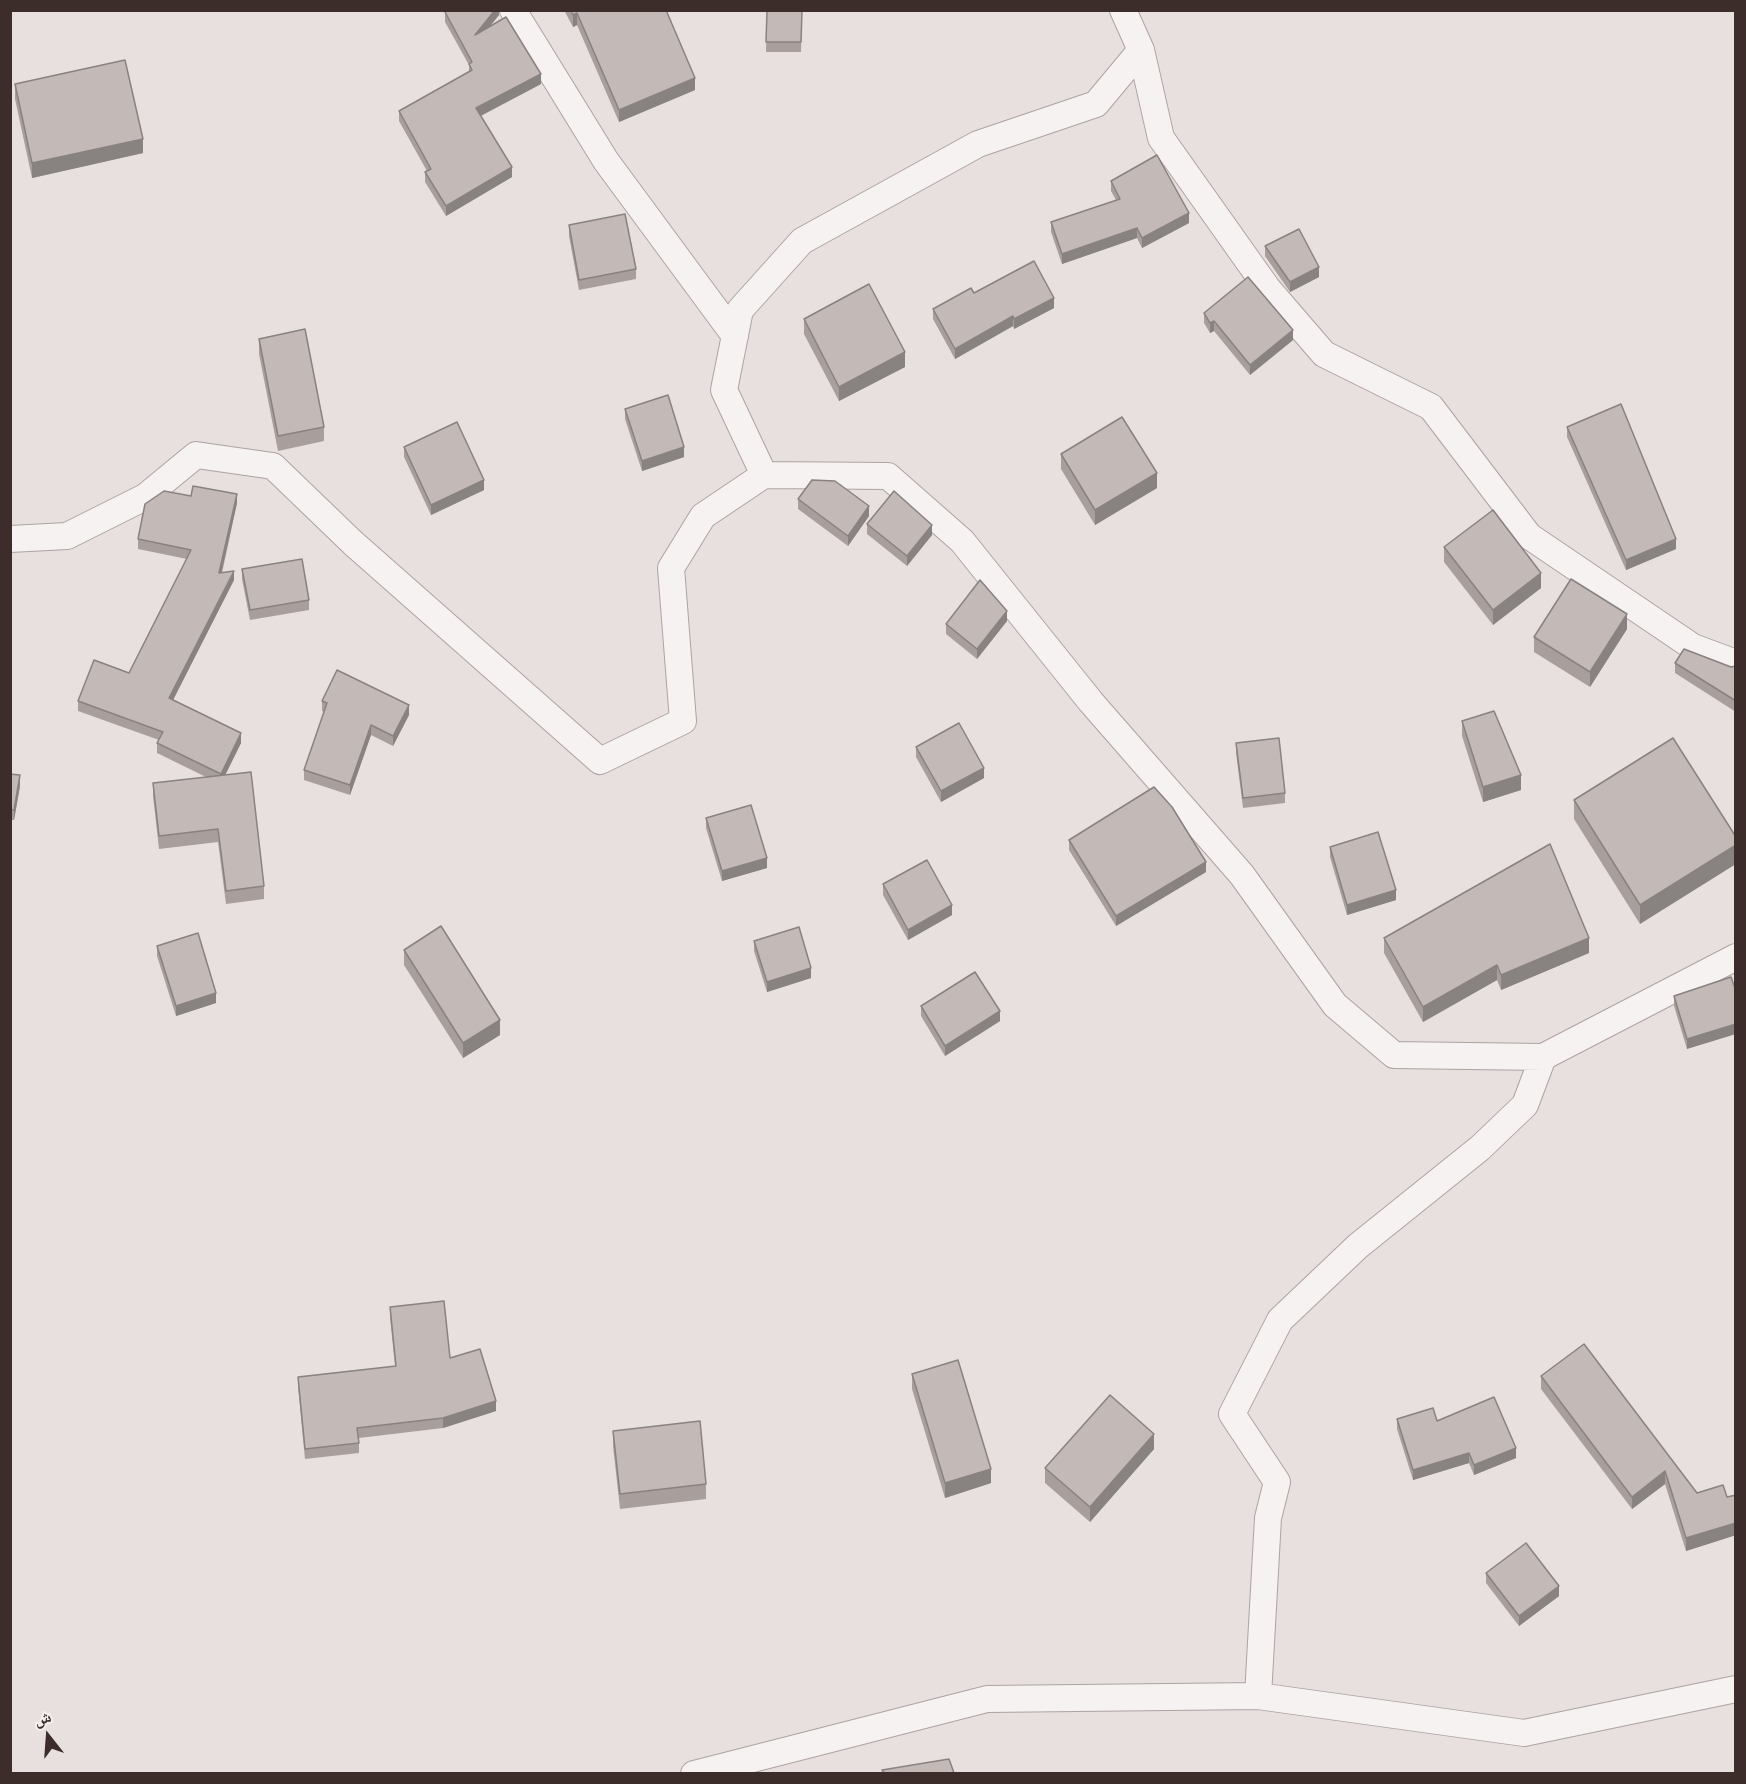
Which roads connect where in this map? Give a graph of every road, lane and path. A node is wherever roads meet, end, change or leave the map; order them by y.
1 (513, 10) edge
2 (1123, 10) edge
3 (1142, 50) junction
4 (735, 336) junction
5 (764, 475) junction
6 (10, 539) edge
7 (1736, 663) edge
8 (1736, 957) edge
9 (1543, 1057) junction
10 (1736, 1689) edge
11 (1258, 1696) junction
12 (694, 1773) edge

1 - 4 street
2 - 3 street
3 - 4 street
3 - 7 street
4 - 5 street
5 - 6 street
5 - 9 street
8 - 9 street
9 - 11 street
10 - 11 street
11 - 12 street

